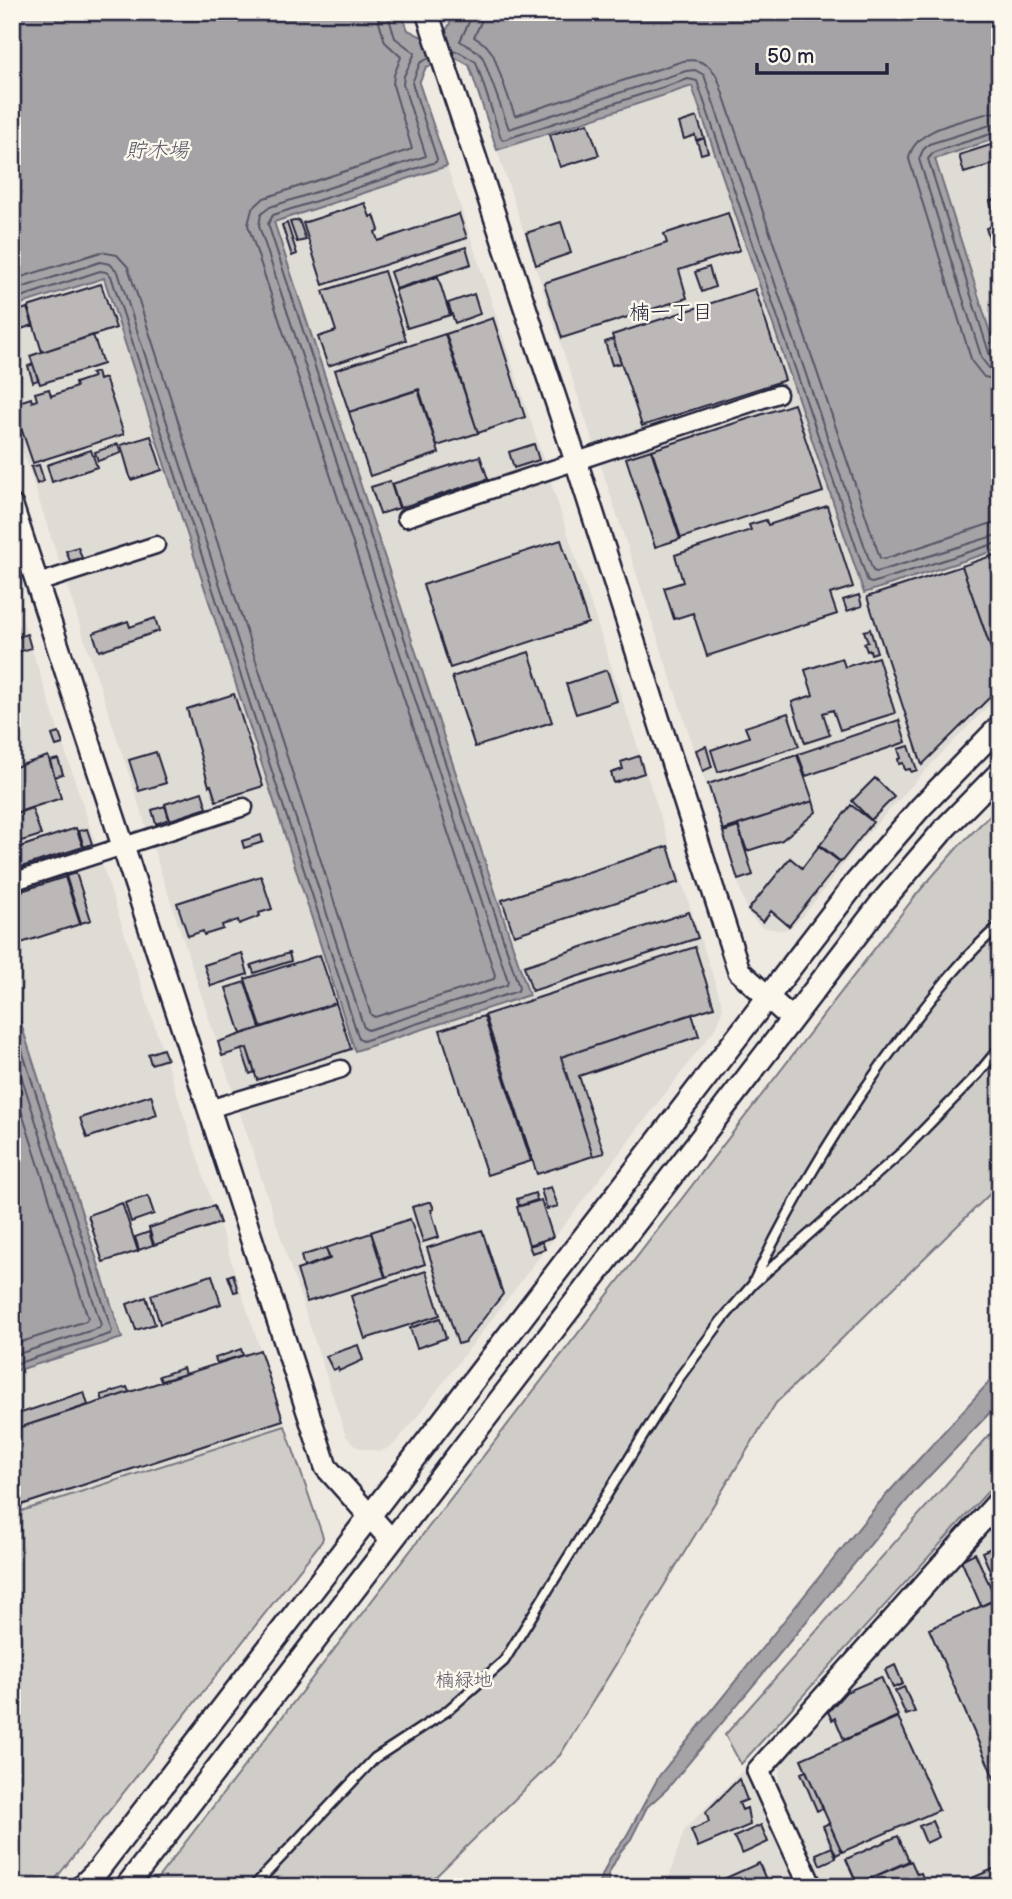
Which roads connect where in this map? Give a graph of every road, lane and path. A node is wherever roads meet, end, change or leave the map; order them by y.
1 (427, 12) edge
2 (778, 394) dead end
3 (576, 461) junction
4 (12, 506) edge
5 (406, 518) dead end
6 (156, 545) dead end
7 (38, 583) junction
8 (1000, 726) edge
9 (1000, 772) edge
10 (244, 807) dead end
11 (124, 845) junction
12 (12, 881) edge
13 (1000, 925) edge
14 (768, 997) junction
15 (792, 1018) junction
16 (1000, 1047) edge
17 (341, 1069) dead end
18 (209, 1109) junction
19 (753, 1284) junction
20 (1000, 1500) edge
21 (369, 1515) junction
22 (391, 1539) junction
23 (81, 1887) edge
24 (126, 1887) edge
25 (253, 1887) edge
26 (810, 1887) edge

1 - 3 street
2 - 3 street
3 - 5 street
3 - 14 street
4 - 7 street
6 - 7 street
7 - 11 street
8 - 14 street
9 - 15 street
10 - 11 street
11 - 12 street
11 - 18 street
13 - 19 lane
14 - 15 street
14 - 21 street
15 - 22 street
16 - 19 lane
17 - 18 street
18 - 21 street
19 - 25 lane
20 - 26 street
21 - 22 street
21 - 23 street
22 - 24 street

